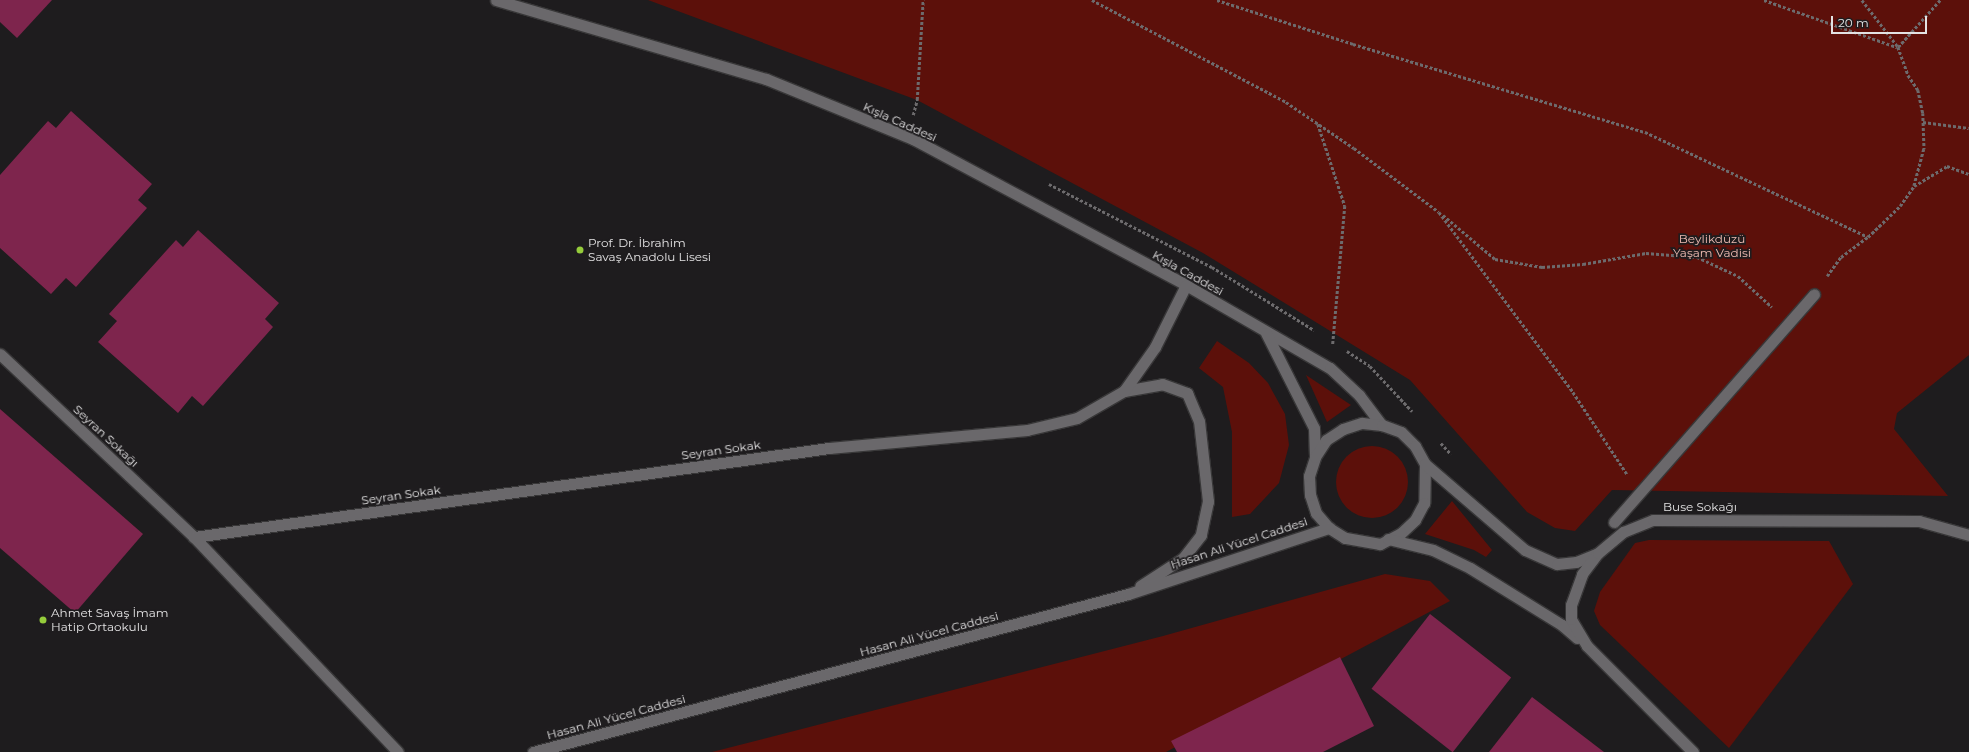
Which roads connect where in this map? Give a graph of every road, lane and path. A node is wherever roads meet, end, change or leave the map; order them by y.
1 (496, 0) edge
2 (924, 0) edge
3 (1092, 0) edge
4 (1217, 0) edge
5 (1764, 0) edge
6 (1862, 0) edge
7 (1940, 0) edge
8 (1898, 47) junction
9 (1923, 122) junction
10 (1318, 124) junction
11 (1969, 128) edge
12 (913, 139) junction
13 (1969, 174) edge
14 (1914, 186) junction
15 (1439, 212) junction
16 (1868, 237) junction
17 (1186, 285) junction
18 (1814, 294) joint
19 (1791, 323) junction
20 (1266, 333) junction
21 (0, 354) edge
22 (1330, 368) junction
23 (1124, 391) junction
24 (1382, 425) junction
25 (1315, 456) junction
26 (1425, 464) junction
27 (1640, 493) junction
28 (1614, 522) dead end
29 (1329, 528) junction
30 (1969, 535) edge
31 (194, 537) junction
32 (1388, 539) junction
33 (1598, 553) junction
34 (1128, 594) junction
35 (1587, 646) junction
36 (398, 752) edge
37 (532, 752) edge
38 (1693, 752) edge

1 - 12 street, Kışla Caddesi
2 - 12 path
3 - 10 path
4 - 16 path
5 - 8 path
6 - 8 path
7 - 8 path
8 - 9 path
9 - 11 path
9 - 14 path
10 - 15 path
10 - 22 path
12 - 17 street, Kışla Caddesi
13 - 14 path
14 - 16 path
15 - 19 path
15 - 27 path
16 - 18 path
17 - 20 street, Kışla Caddesi
17 - 23 street, Seyran Sokak
18 - 19 street
19 - 27 street
20 - 22 street, Kışla Caddesi
20 - 25 street
21 - 31 street, Seyran Sokağı
22 - 24 street, Kışla Caddesi
23 - 31 street, Seyran Sokak
23 - 34 street
24 - 25 street
24 - 26 street
25 - 29 street
26 - 32 street
26 - 33 street
27 - 28 street
29 - 32 street
29 - 34 street, Hasan Ali Yücel Caddesi
30 - 33 street, Buse Sokağı
31 - 36 street, Seyran Sokağı
32 - 35 street
33 - 35 street, Buse Sokağı
34 - 37 street, Hasan Ali Yücel Caddesi
35 - 38 street, Buse Sokağı

